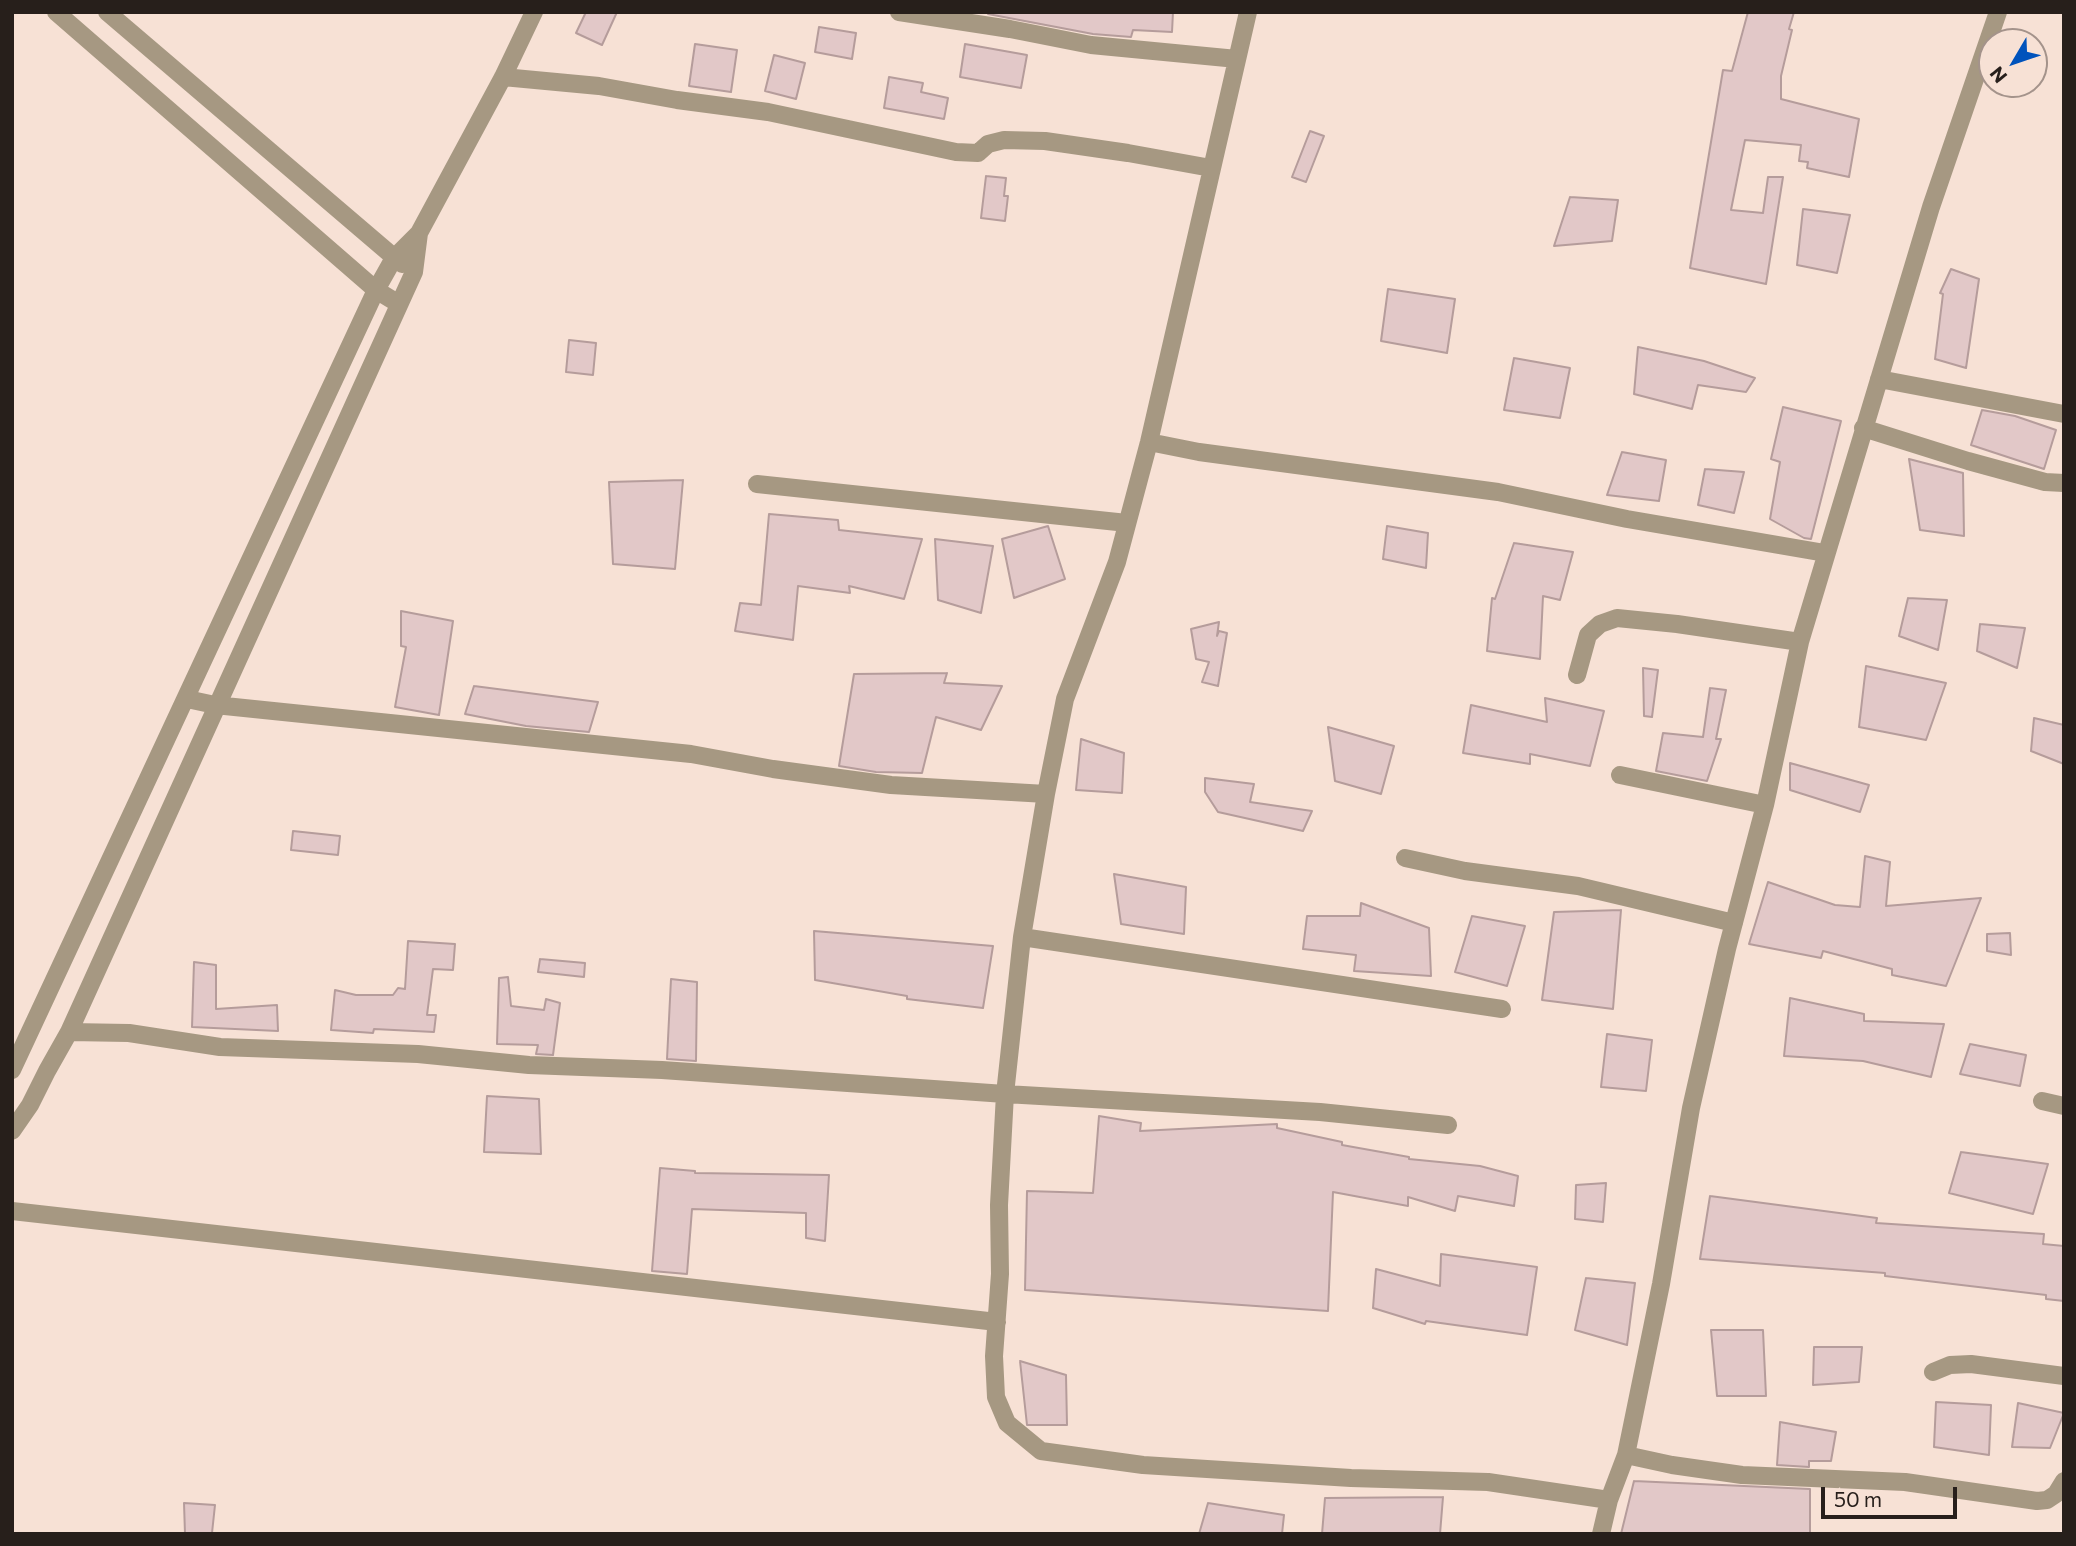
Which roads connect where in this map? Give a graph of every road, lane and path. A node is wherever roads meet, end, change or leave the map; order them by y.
1 (56, 12) edge
2 (107, 12) edge
3 (534, 12) edge
4 (899, 12) edge
5 (1248, 12) edge
6 (1998, 12) edge
7 (1237, 59) junction
8 (503, 77) junction
9 (1211, 168) junction
10 (419, 233) junction
11 (394, 258) junction
12 (414, 272) junction
13 (376, 290) junction
14 (399, 304) junction
15 (1879, 379) junction
16 (2064, 414) edge
17 (1863, 428) junction
18 (1149, 442) junction
19 (2064, 483) edge
20 (757, 484) dead end
21 (1127, 523) junction
22 (1825, 553) junction
23 (1800, 642) junction
24 (1577, 675) dead end
25 (187, 699) junction
26 (215, 705) junction
27 (1620, 775) dead end
28 (1046, 794) junction
29 (1765, 805) junction
30 (1405, 858) dead end
31 (1734, 923) junction
32 (1022, 937) junction
33 (1502, 1009) dead end
34 (69, 1032) junction
35 (12, 1070) edge
36 (1005, 1094) junction
37 (2042, 1101) dead end
38 (2064, 1105) edge
39 (1448, 1125) dead end
40 (12, 1131) edge
41 (12, 1212) edge
42 (997, 1322) junction
43 (1933, 1372) dead end
44 (2064, 1376) edge
45 (1626, 1455) junction
46 (2064, 1481) edge
47 (1609, 1500) junction
48 (1601, 1534) edge

1 - 13 street
2 - 11 street
3 - 8 street
4 - 7 street
5 - 7 street
6 - 15 street
7 - 9 street
8 - 9 street
8 - 10 street
9 - 18 street
10 - 11 street
10 - 12 street
11 - 12 street
11 - 13 street
12 - 14 street
13 - 14 street
13 - 25 street
14 - 26 street
15 - 16 street
15 - 17 street
17 - 19 street
17 - 22 street
18 - 21 street
18 - 22 street
20 - 21 street
21 - 28 street
22 - 23 street
23 - 24 street
23 - 29 street
25 - 26 street
25 - 35 street
26 - 28 street
26 - 34 street
27 - 29 street
28 - 32 street
29 - 31 street
30 - 31 street
31 - 45 street
32 - 33 street
32 - 36 street
34 - 36 street
34 - 40 street
36 - 39 street
36 - 42 street
37 - 38 street
41 - 42 street
42 - 47 street
43 - 44 street
45 - 46 street
45 - 47 street
47 - 48 street

